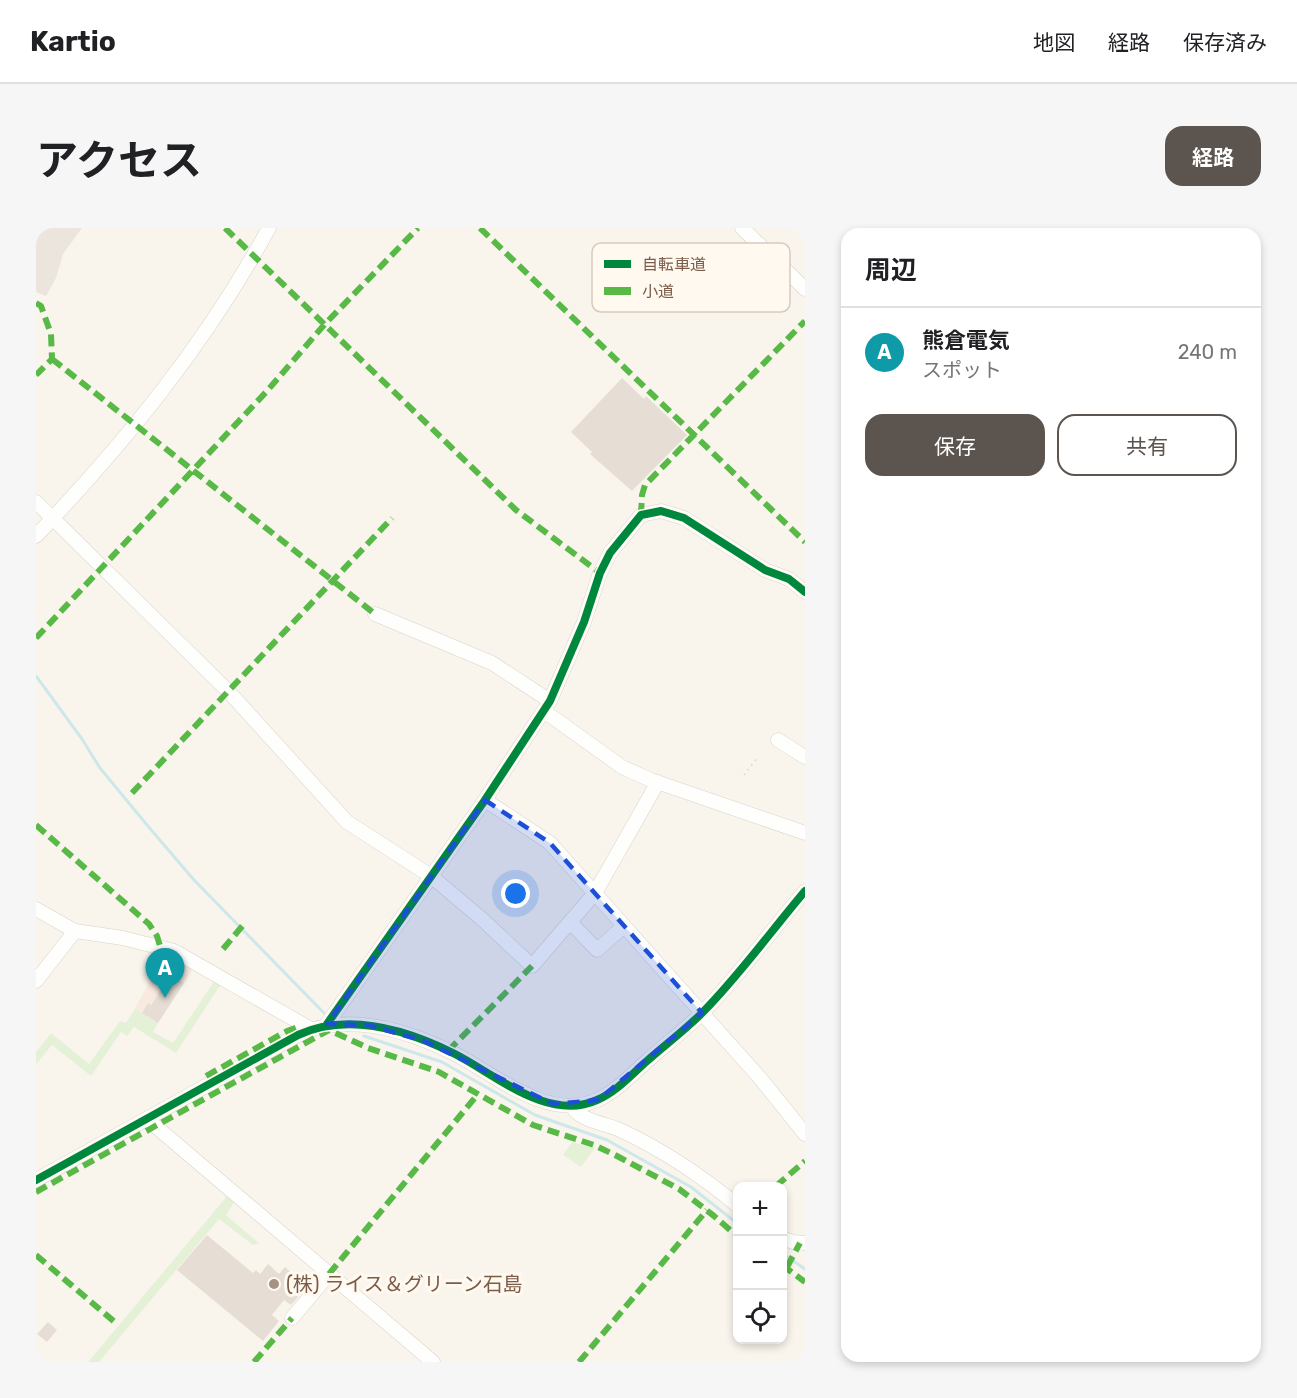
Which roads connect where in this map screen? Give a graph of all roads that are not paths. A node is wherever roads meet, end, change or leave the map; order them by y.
1 (269, 228) edge
2 (742, 228) edge
3 (757, 243) edge
4 (790, 275) edge
5 (805, 290) edge
6 (36, 502) edge
7 (53, 518) junction
8 (36, 536) edge
9 (805, 592) edge
10 (375, 614) dead end
11 (547, 706) junction
12 (778, 740) dead end
13 (805, 757) edge
14 (658, 782) junction
15 (486, 800) junction
16 (805, 833) edge
17 (431, 876) junction
18 (805, 891) edge
19 (595, 893) junction
20 (36, 909) edge
21 (571, 923) junction
22 (624, 926) junction
23 (75, 931) junction
24 (36, 981) edge
25 (702, 1013) junction
26 (327, 1024) junction
27 (311, 1029) junction
28 (572, 1106) junction
29 (147, 1119) junction
30 (805, 1134) edge
31 (36, 1180) edge
32 (733, 1203) edge
33 (787, 1240) edge
34 (805, 1242) edge
35 (328, 1274) junction
36 (292, 1318) dead end
37 (433, 1362) edge

1 - 7 street
2 - 3 street
4 - 5 street
6 - 7 street
7 - 8 street
7 - 17 street
9 - 11 street
10 - 11 street
11 - 14 street
11 - 15 street
12 - 13 street
14 - 16 street
14 - 19 street
15 - 17 street
15 - 19 street
17 - 21 street
17 - 26 street
18 - 25 street
19 - 21 street
19 - 22 street
20 - 23 street
21 - 22 street
22 - 25 street
23 - 24 street
23 - 27 street
25 - 28 street
25 - 30 street
26 - 27 street
26 - 28 street
27 - 29 street
28 - 32 street
29 - 31 street
29 - 35 street
33 - 34 street
35 - 36 street
35 - 37 street

